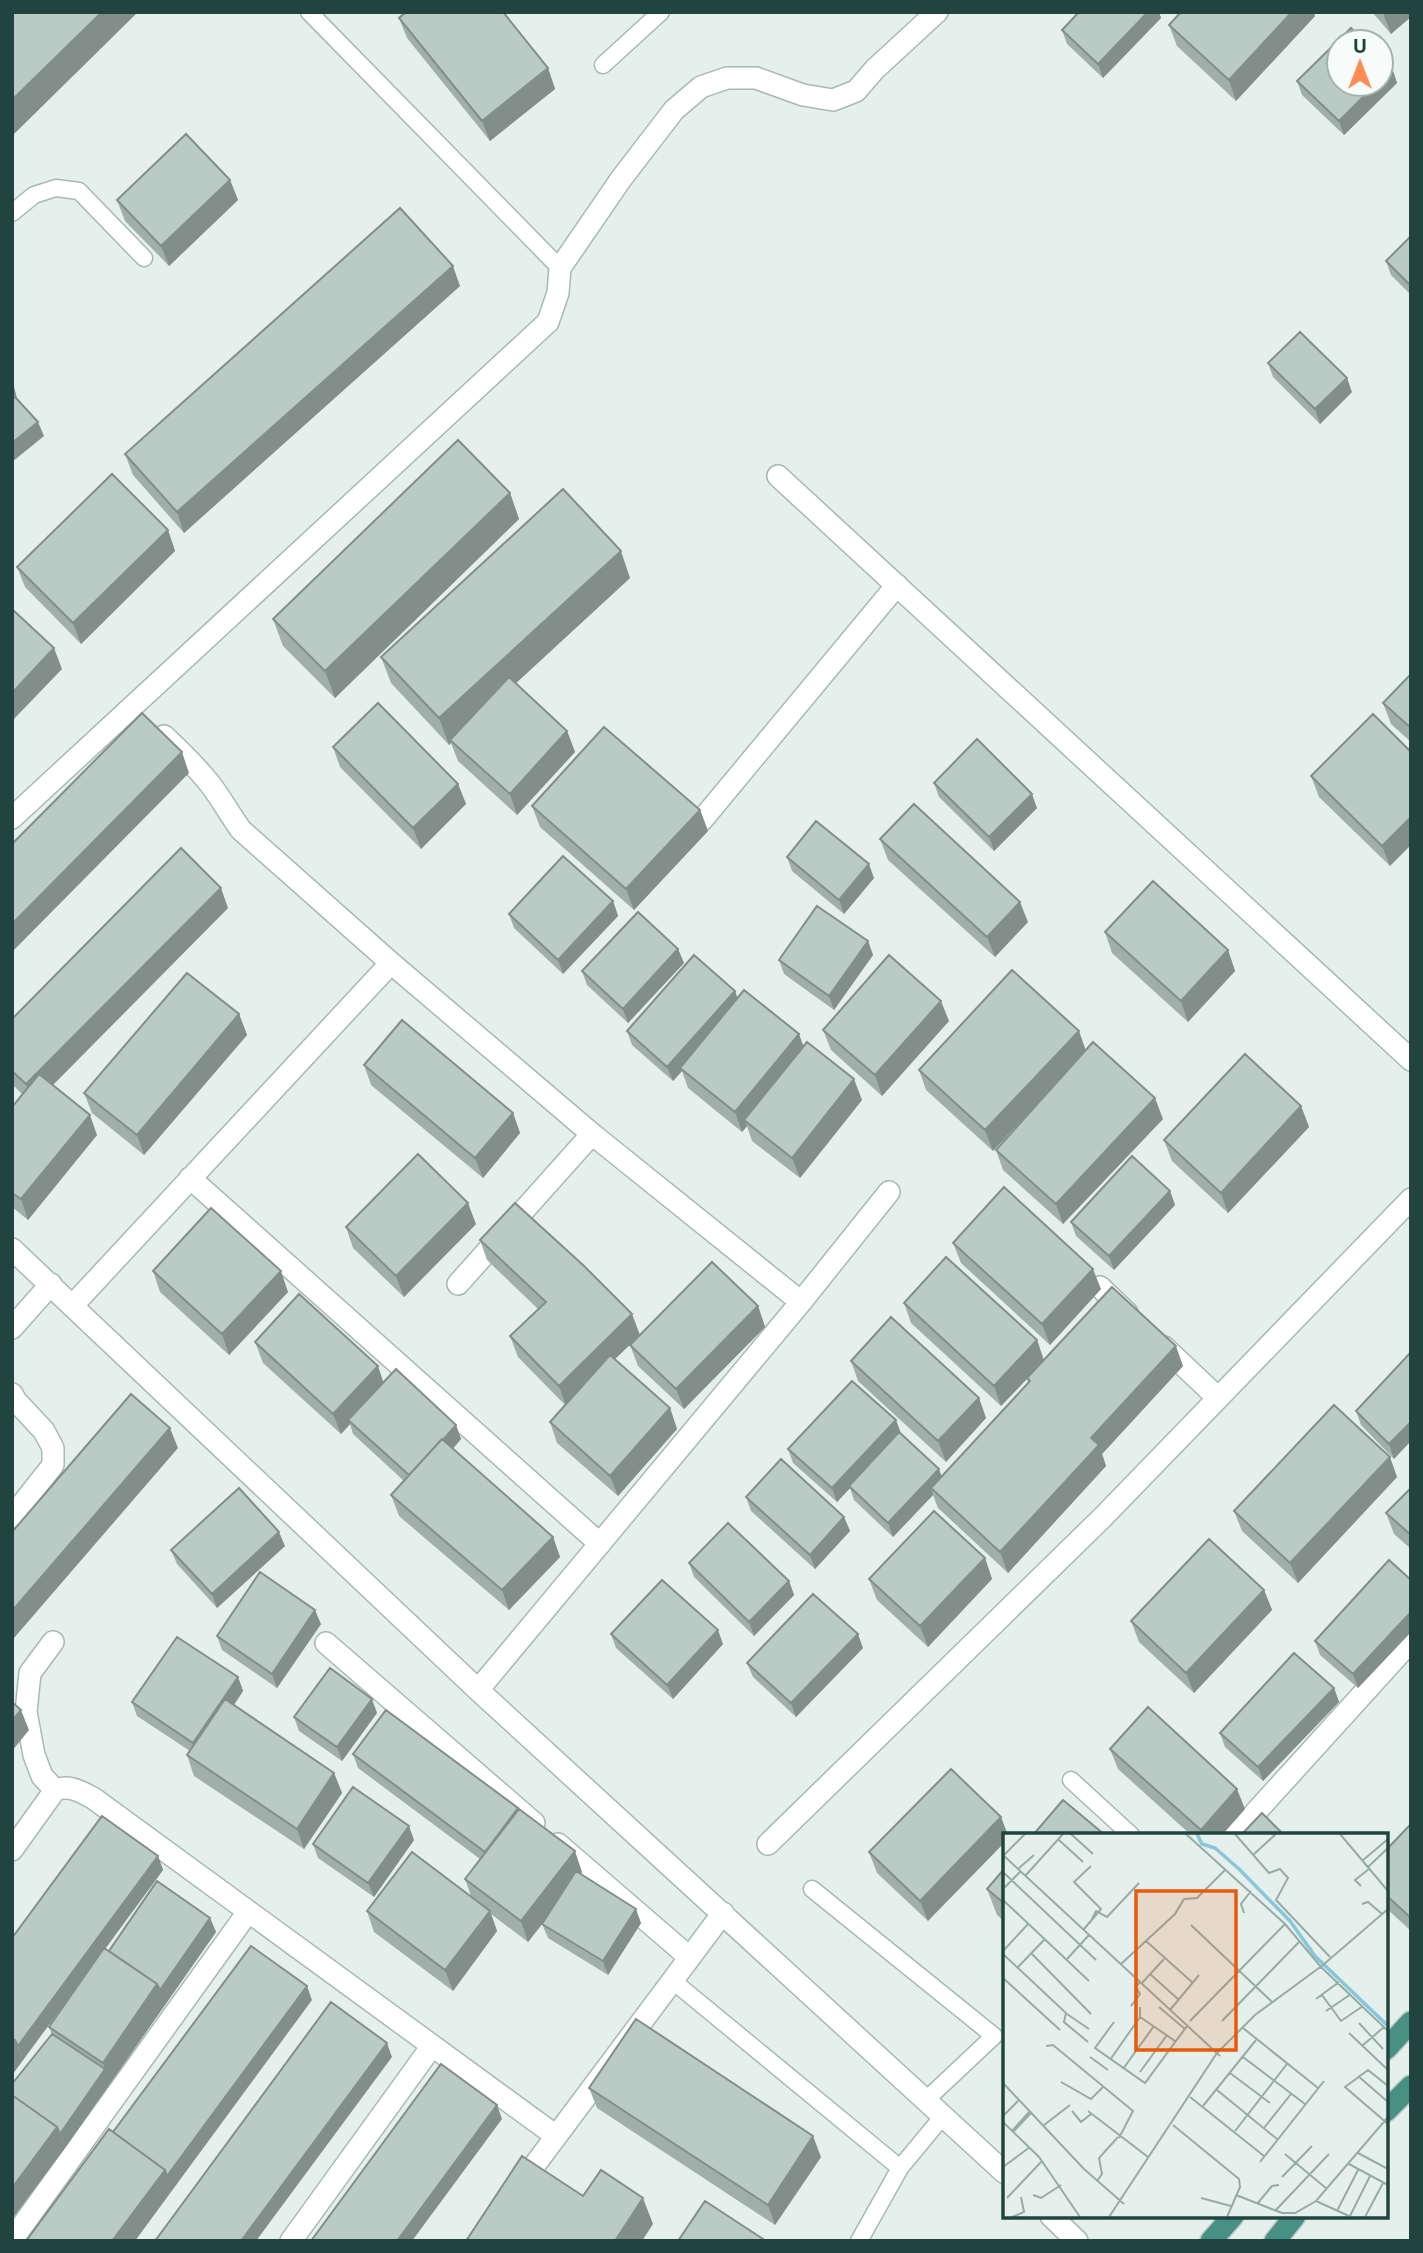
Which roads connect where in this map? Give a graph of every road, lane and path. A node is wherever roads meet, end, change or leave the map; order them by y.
1 (309, 12) edge
2 (661, 12) edge
3 (937, 12) edge
4 (603, 65) dead end
5 (12, 213) edge
6 (144, 258) edge
7 (560, 268) junction
8 (778, 476) dead end
9 (897, 586) junction
10 (134, 707) junction
11 (12, 818) edge
12 (702, 820) edge
13 (391, 963) junction
14 (1411, 1060) edge
15 (592, 1134) junction
16 (190, 1178) junction
17 (889, 1192) dead end
18 (1411, 1199) edge
19 (12, 1249) edge
20 (51, 1284) junction
21 (458, 1284) dead end
22 (1100, 1287) dead end
23 (801, 1302) junction
24 (72, 1306) junction
25 (12, 1328) edge
26 (12, 1394) edge
27 (1218, 1398) junction
28 (12, 1517) edge
29 (600, 1544) junction
30 (1411, 1641) edge
31 (53, 1642) dead end
32 (326, 1643) dead end
33 (478, 1690) junction
34 (1071, 1780) dead end
35 (55, 1790) junction
36 (1129, 1833) edge
37 (1237, 1833) edge
38 (768, 1844) dead end
39 (12, 1850) edge
40 (812, 1889) dead end
41 (248, 1912) junction
42 (723, 1913) junction
43 (689, 1957) junction
44 (673, 1981) junction
45 (1411, 2022) edge
46 (999, 2040) edge
47 (432, 2046) junction
48 (1388, 2047) edge
49 (1411, 2086) edge
50 (926, 2100) junction
51 (1388, 2109) edge
52 (943, 2116) junction
53 (556, 2136) junction
54 (900, 2168) junction
55 (1003, 2171) edge
56 (510, 2199) edge
57 (1053, 2218) edge
58 (1231, 2218) edge
59 (1293, 2218) edge
60 (12, 2240) edge
61 (291, 2241) edge
62 (859, 2241) edge
63 (1077, 2241) edge
64 (1210, 2241) edge
65 (1275, 2241) edge

1 - 7 lane
2 - 4 lane
3 - 7 street
5 - 6 lane
7 - 10 street
8 - 9 street
9 - 12 street
9 - 14 street
10 - 11 street
10 - 13 street
13 - 15 street
13 - 16 street
15 - 21 street
15 - 23 street
16 - 24 street
16 - 29 street
17 - 23 street
18 - 27 street
19 - 20 street
20 - 24 street
20 - 25 street
22 - 27 street
23 - 29 street
24 - 33 street
26 - 28 street
27 - 38 street
29 - 33 street
30 - 37 street
31 - 35 street
32 - 43 street
33 - 42 street
34 - 36 lane
35 - 39 street
35 - 41 street
40 - 46 lane
41 - 47 street
41 - 60 street
42 - 43 street
42 - 50 street
43 - 44 street
44 - 53 street
44 - 54 lane
45 - 48 highway
46 - 50 lane
47 - 53 street
47 - 61 street
49 - 51 highway
50 - 52 street
52 - 54 lane
52 - 55 street
53 - 56 street
54 - 62 lane
57 - 63 street
58 - 64 highway
59 - 65 highway

